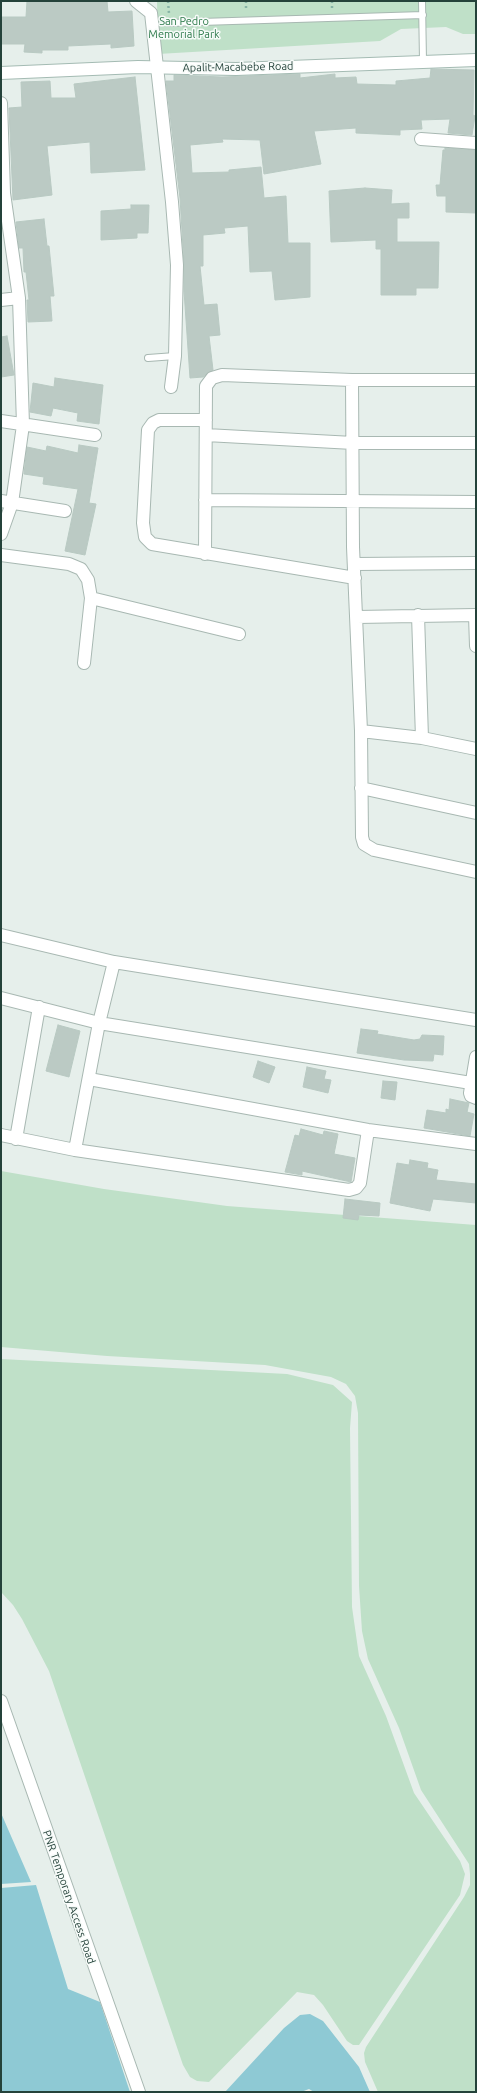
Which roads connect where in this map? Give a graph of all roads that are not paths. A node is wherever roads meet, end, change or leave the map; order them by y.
1 (136, 1) edge
2 (422, 1) edge
3 (423, 16) junction
4 (169, 23) dead end
5 (476, 60) edge
6 (423, 61) junction
7 (156, 68) junction
8 (1, 73) edge
9 (1, 103) edge
10 (421, 139) dead end
11 (476, 143) edge
12 (3, 193) edge
13 (19, 298) junction
14 (1, 300) edge
15 (175, 356) junction
16 (148, 358) dead end
17 (352, 380) junction
18 (476, 380) edge
19 (171, 387) dead end
20 (206, 420) junction
21 (1, 421) edge
22 (23, 425) junction
23 (95, 435) dead end
24 (206, 435) junction
25 (353, 443) junction
26 (476, 443) edge
27 (205, 500) junction
28 (353, 501) junction
29 (6, 502) edge
30 (476, 502) edge
31 (65, 511) dead end
32 (1, 534) edge
33 (205, 554) junction
34 (1, 555) edge
35 (476, 563) edge
36 (355, 564) junction
37 (355, 578) junction
38 (91, 598) junction
39 (418, 615) junction
40 (476, 615) edge
41 (357, 617) junction
42 (239, 634) dead end
43 (476, 646) edge
44 (84, 663) dead end
45 (361, 731) junction
46 (422, 738) junction
47 (476, 749) edge
48 (361, 788) junction
49 (476, 813) edge
50 (476, 872) edge
51 (1, 935) edge
52 (114, 962) junction
53 (1, 998) edge
54 (39, 1007) junction
55 (476, 1020) edge
56 (99, 1023) junction
57 (476, 1057) edge
58 (89, 1079) junction
59 (471, 1083) junction
60 (476, 1098) edge
61 (368, 1130) junction
62 (1, 1135) edge
63 (16, 1139) junction
64 (476, 1144) edge
65 (75, 1150) junction
66 (1, 1701) edge
67 (139, 2092) edge

1 - 7 street
2 - 3 lane
3 - 4 lane
3 - 6 lane
5 - 6 street, Apalit-Macabebe Road
6 - 7 street, Apalit-Macabebe Road
7 - 8 street, Apalit-Macabebe Road
7 - 15 street
9 - 12 street
10 - 11 street
12 - 13 street
13 - 14 street
13 - 22 street
15 - 16 lane
15 - 19 street
17 - 18 street
17 - 20 street
17 - 25 street
20 - 24 street
20 - 33 street
21 - 22 street
22 - 23 street
22 - 29 street
24 - 25 street
24 - 27 street
25 - 26 street
25 - 28 street
27 - 28 street
27 - 33 street
28 - 30 street
28 - 36 street
29 - 31 street
29 - 32 street
33 - 37 street
34 - 38 street
35 - 36 street
36 - 37 street
37 - 41 street
38 - 42 street
38 - 44 street
39 - 40 street
39 - 41 street
39 - 46 street
40 - 43 street
41 - 45 street
45 - 46 street
45 - 48 street
46 - 47 street
48 - 49 street
48 - 50 street
51 - 52 street
52 - 55 street
52 - 56 street
53 - 54 street
54 - 56 street
54 - 63 street
56 - 58 street
56 - 59 street
57 - 59 street
58 - 61 street
58 - 65 street
59 - 60 street
61 - 64 street
61 - 65 street
62 - 63 street
63 - 65 street
66 - 67 street, PNR Temporary Access Road

